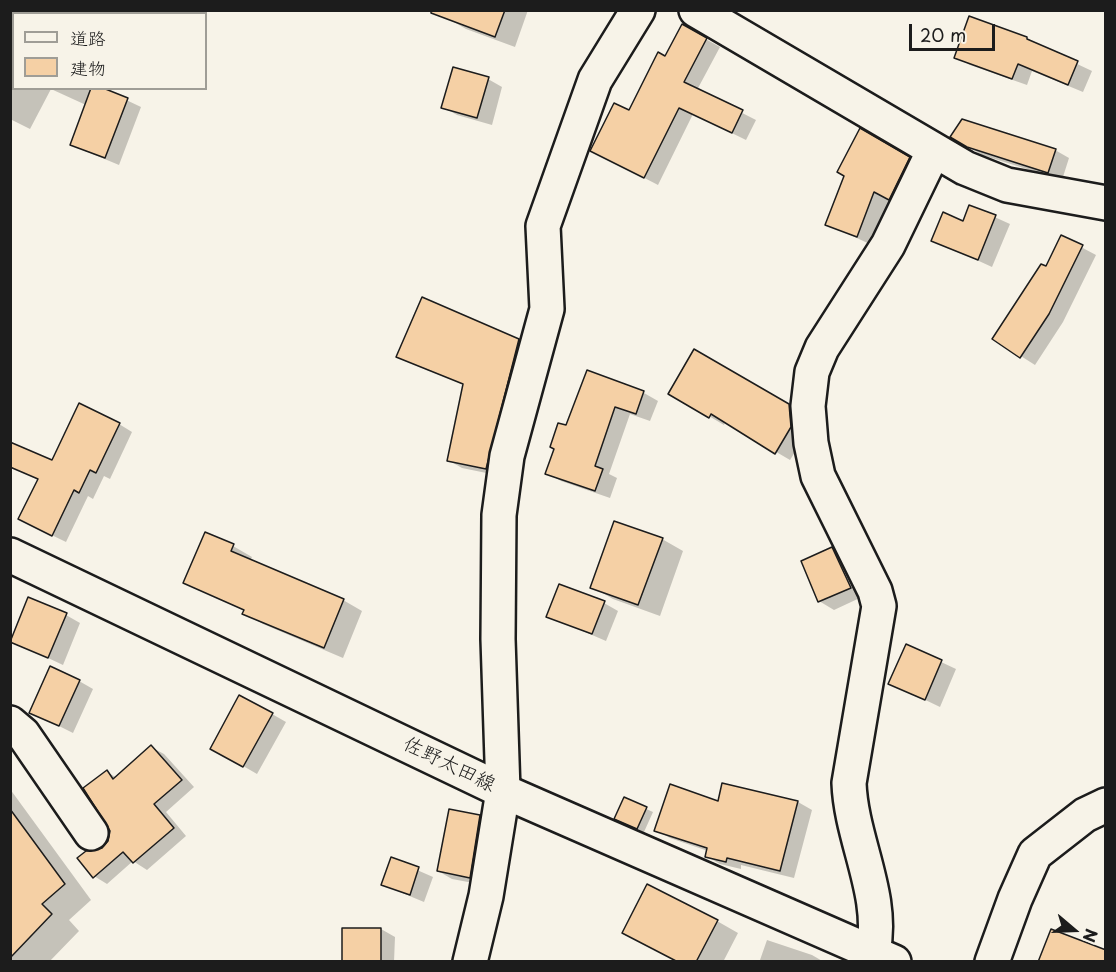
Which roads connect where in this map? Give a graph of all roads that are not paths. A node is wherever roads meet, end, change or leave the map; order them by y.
1 (638, 10) edge
2 (696, 10) edge
3 (934, 150) junction
4 (1106, 203) edge
5 (10, 555) edge
6 (10, 723) edge
7 (503, 791) junction
8 (1106, 805) edge
9 (91, 833) dead end
10 (884, 957) edge
11 (470, 962) edge
12 (992, 962) edge

1 - 7 main road
2 - 3 main road
3 - 4 main road
3 - 10 main road
5 - 7 main road, 佐野太田線
6 - 9 main road
7 - 10 main road, 佐野太田線
7 - 11 main road
8 - 12 main road

